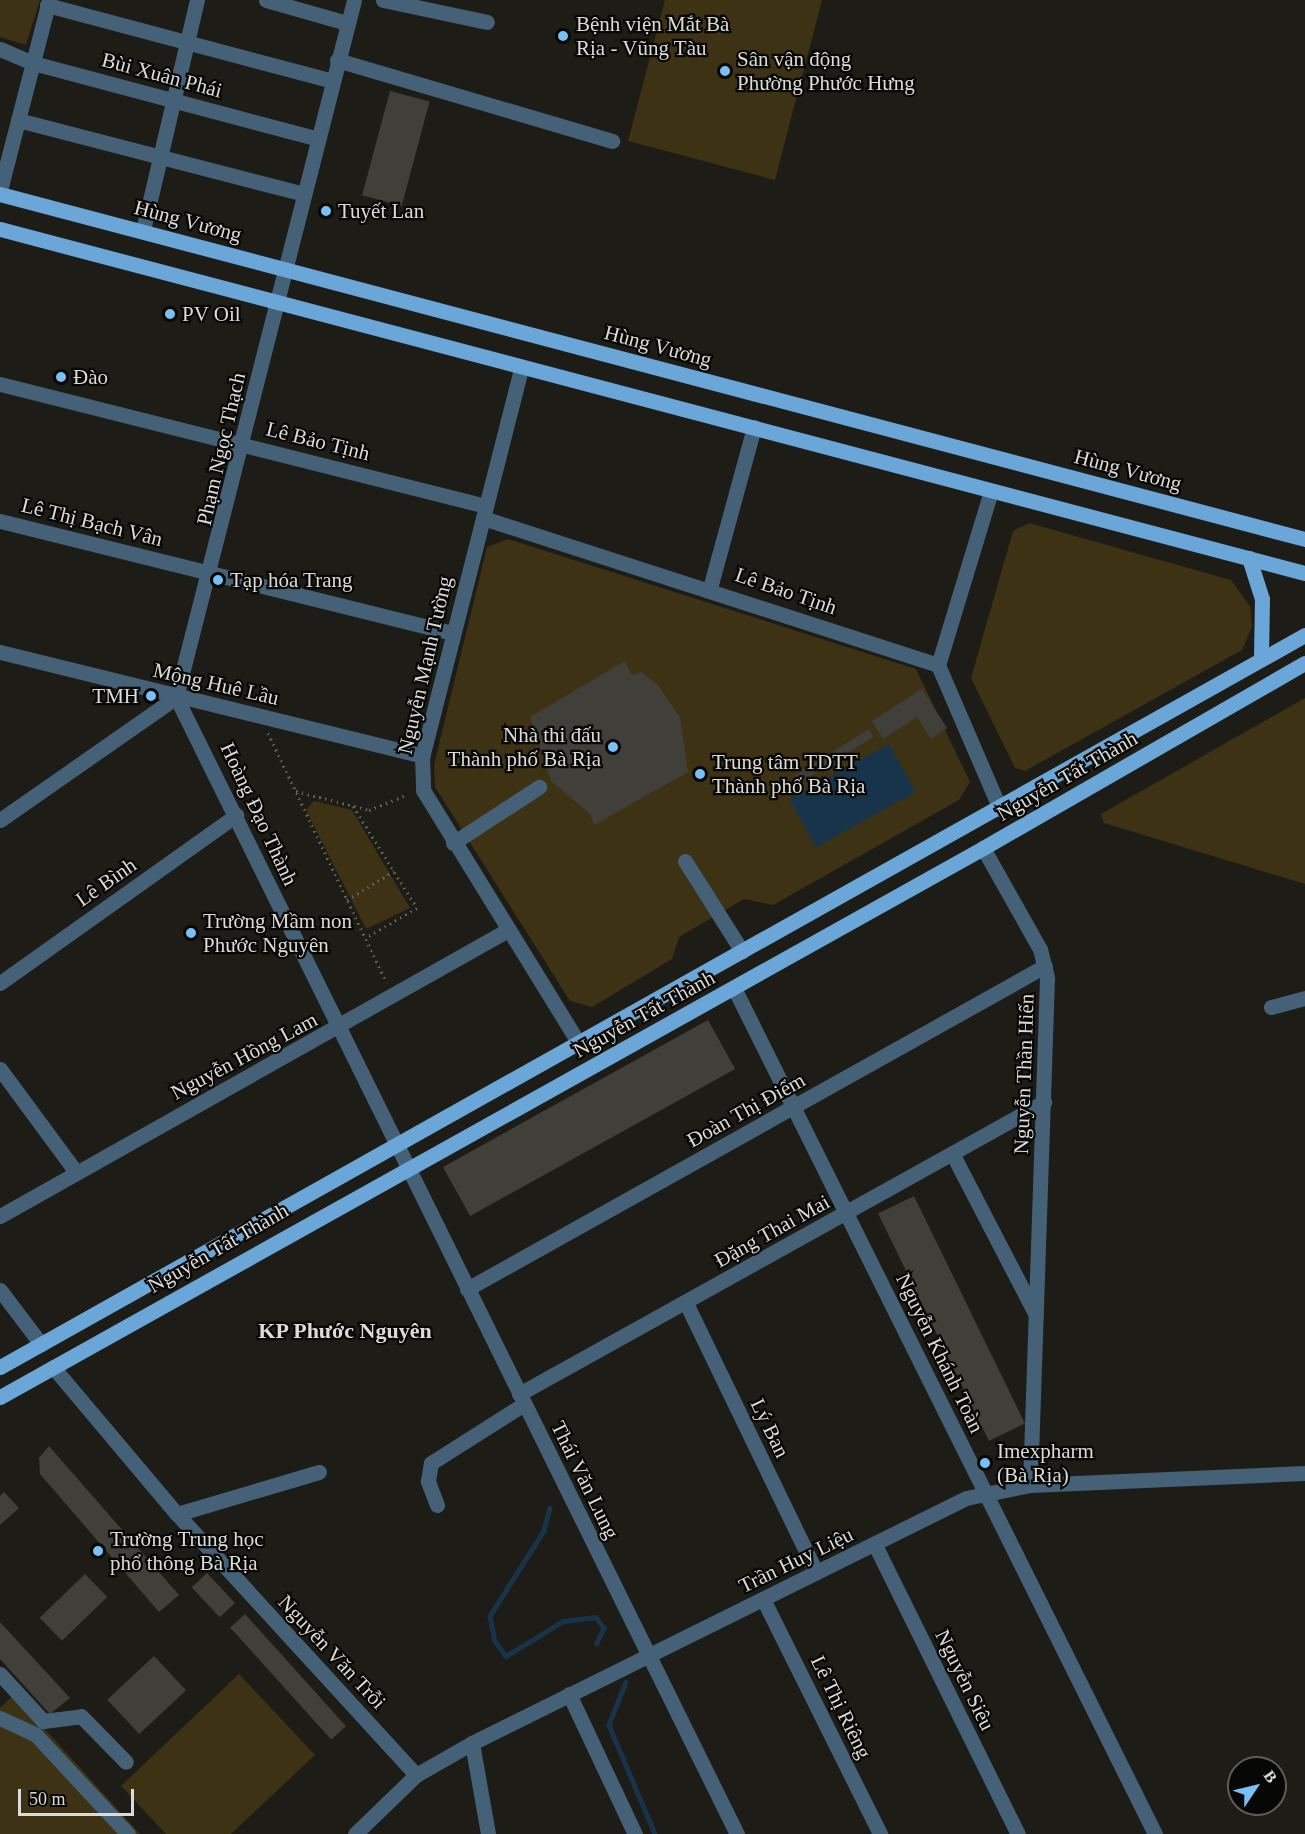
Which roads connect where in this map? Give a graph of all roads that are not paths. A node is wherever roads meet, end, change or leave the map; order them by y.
1 (197, 0) edge
2 (266, 0) edge
3 (354, 0) edge
4 (383, 0) edge
5 (284, 2) edge
6 (48, 3) edge
7 (487, 22) dead end
8 (347, 23) junction
9 (187, 42) junction
10 (0, 49) edge
11 (337, 60) junction
12 (33, 63) junction
13 (332, 81) junction
14 (174, 98) junction
15 (18, 120) junction
16 (315, 138) junction
17 (612, 141) dead end
18 (161, 154) junction
19 (0, 192) edge
20 (301, 193) junction
21 (0, 229) edge
22 (143, 230) junction
23 (284, 270) junction
24 (276, 301) junction
25 (521, 369) junction
26 (0, 384) edge
27 (754, 427) junction
28 (245, 444) junction
29 (991, 491) junction
30 (484, 512) junction
31 (0, 521) edge
32 (1305, 539) edge
33 (1249, 558) junction
34 (212, 572) junction
35 (1305, 573) edge
36 (710, 588) junction
37 (453, 633) junction
38 (1305, 635) edge
39 (0, 652) edge
40 (1262, 659) junction
41 (1305, 663) edge
42 (938, 665) junction
43 (176, 697) junction
44 (422, 756) junction
45 (539, 787) dead end
46 (1000, 809) junction
47 (236, 815) junction
48 (0, 820) edge
49 (453, 843) junction
50 (984, 848) junction
51 (685, 861) dead end
52 (506, 931) junction
53 (742, 951) junction
54 (1045, 966) junction
55 (0, 983) edge
56 (734, 988) junction
57 (1305, 998) edge
58 (1271, 1006) dead end
59 (339, 1029) junction
60 (578, 1042) junction
61 (0, 1069) edge
62 (1044, 1102) junction
63 (796, 1106) junction
64 (394, 1146) junction
65 (953, 1155) junction
66 (407, 1168) junction
67 (76, 1172) junction
68 (848, 1212) junction
69 (0, 1216) edge
70 (467, 1289) junction
71 (0, 1290) edge
72 (686, 1303) junction
73 (1036, 1316) junction
74 (41, 1344) junction
75 (0, 1367) edge
76 (53, 1367) junction
77 (0, 1397) edge
78 (522, 1399) junction
79 (319, 1472) dead end
80 (1305, 1473) edge
81 (1030, 1485) junction
82 (984, 1492) junction
83 (437, 1505) dead end
84 (177, 1514) junction
85 (874, 1545) junction
86 (816, 1572) junction
87 (764, 1599) junction
88 (648, 1654) junction
89 (0, 1674) edge
90 (569, 1694) junction
91 (0, 1718) edge
92 (472, 1743) junction
93 (126, 1762) dead end
94 (416, 1775) junction
95 (128, 1834) edge
96 (355, 1834) edge
97 (488, 1834) edge
98 (635, 1834) edge
99 (737, 1834) edge
100 (880, 1834) edge
101 (1018, 1834) edge
102 (1155, 1834) edge

1 - 9 street
2 - 5 street
3 - 8 street, Phạm Ngọc Thạch
4 - 7 street
5 - 8 street
6 - 9 street
6 - 12 street
8 - 11 street, Phạm Ngọc Thạch
9 - 13 street
9 - 14 street
10 - 12 street, Bùi Xuân Phái
11 - 13 street, Phạm Ngọc Thạch
11 - 17 street
12 - 14 street, Bùi Xuân Phái
12 - 15 street
13 - 16 street, Phạm Ngọc Thạch
14 - 16 street, Bùi Xuân Phái
14 - 18 street
15 - 18 street
15 - 19 street
16 - 20 street, Phạm Ngọc Thạch
18 - 20 street
18 - 22 street
19 - 22 main road, Hùng Vương
20 - 23 street, Phạm Ngọc Thạch
21 - 24 main road
22 - 23 main road, Hùng Vương
23 - 24 street, Phạm Ngọc Thạch
23 - 32 main road, Hùng Vương
24 - 25 main road
24 - 28 street, Phạm Ngọc Thạch
25 - 27 main road
25 - 30 street, Nguyễn Mạnh Tường
26 - 28 street, Lê Bảo Tịnh
27 - 29 main road
27 - 36 street
28 - 30 street, Lê Bảo Tịnh
28 - 34 street, Phạm Ngọc Thạch
29 - 33 main road
29 - 42 street
30 - 36 street, Lê Bảo Tịnh
30 - 37 street, Nguyễn Mạnh Tường
31 - 34 street, Lê Thị Bạch Vân
33 - 35 main road
33 - 40 main road
34 - 37 street, Lê Thị Bạch Vân
34 - 43 street, Phạm Ngọc Thạch
36 - 42 street, Lê Bảo Tịnh
37 - 44 street, Nguyễn Mạnh Tường
38 - 40 main road, Nguyễn Tất Thành
39 - 43 street, Mộng Huê Lầu
40 - 46 main road, Nguyễn Tất Thành
41 - 50 main road, Nguyễn Tất Thành
42 - 46 street
43 - 44 street, Mộng Huê Lầu
43 - 47 street, Hoàng Đạo Thành
43 - 48 street
44 - 49 street, Nguyễn Mạnh Tường
45 - 49 street
46 - 53 main road, Nguyễn Tất Thành
47 - 55 street, Lê Bình
47 - 59 street, Hoàng Đạo Thành
49 - 52 street, Nguyễn Mạnh Tường
50 - 54 street, Nguyễn Thần Hiến
50 - 56 main road, Nguyễn Tất Thành
51 - 53 street
52 - 59 street, Nguyễn Hồng Lam
52 - 60 street, Nguyễn Mạnh Tường
53 - 60 main road, Nguyễn Tất Thành
54 - 62 street, Nguyễn Thần Hiến
54 - 63 street, Đoàn Thị Điểm
56 - 63 street, Nguyễn Khánh Toàn
56 - 66 main road, Nguyễn Tất Thành
57 - 58 street
59 - 64 street, Hoàng Đạo Thành
59 - 67 street, Nguyễn Hồng Lam
60 - 64 main road, Nguyễn Tất Thành
61 - 67 street
62 - 65 street, Đặng Thai Mai
62 - 73 street, Nguyễn Thần Hiến
63 - 68 street, Nguyễn Khánh Toàn
63 - 70 street, Đoàn Thị Điểm
64 - 66 street, Thái Văn Lung
64 - 74 main road, Nguyễn Tất Thành
65 - 68 street, Đặng Thai Mai
65 - 73 street, Nguyễn Thần Hiến
66 - 70 street, Thái Văn Lung
66 - 76 main road, Nguyễn Tất Thành
67 - 69 street, Nguyễn Hồng Lam
68 - 72 street, Đặng Thai Mai
68 - 82 street, Nguyễn Khánh Toàn
70 - 78 street, Thái Văn Lung
71 - 74 street
72 - 78 street, Đặng Thai Mai
72 - 86 street, Lý Ban
73 - 81 street, Nguyễn Thần Hiến
74 - 75 main road, Nguyễn Tất Thành
76 - 77 main road, Nguyễn Tất Thành
76 - 84 street, Nguyễn Văn Trỗi
78 - 83 street, Đặng Thai Mai
78 - 88 street, Thái Văn Lung
79 - 84 street
80 - 81 street, Trần Huy Liệu
81 - 82 street, Trần Huy Liệu
82 - 85 street, Trần Huy Liệu
82 - 102 street, Nguyễn Khánh Toàn
84 - 94 street, Nguyễn Văn Trỗi
85 - 86 street, Trần Huy Liệu
85 - 101 street, Nguyễn Siêu
86 - 87 street, Trần Huy Liệu
87 - 88 street, Trần Huy Liệu
87 - 100 street, Lê Thị Riêng
88 - 90 street, Trần Huy Liệu
88 - 99 street, Thái Văn Lung
89 - 93 street
90 - 92 street, Trần Huy Liệu
90 - 98 street
91 - 95 street
92 - 94 street, Trần Huy Liệu
92 - 97 street
94 - 96 street, Trần Huy Liệu

